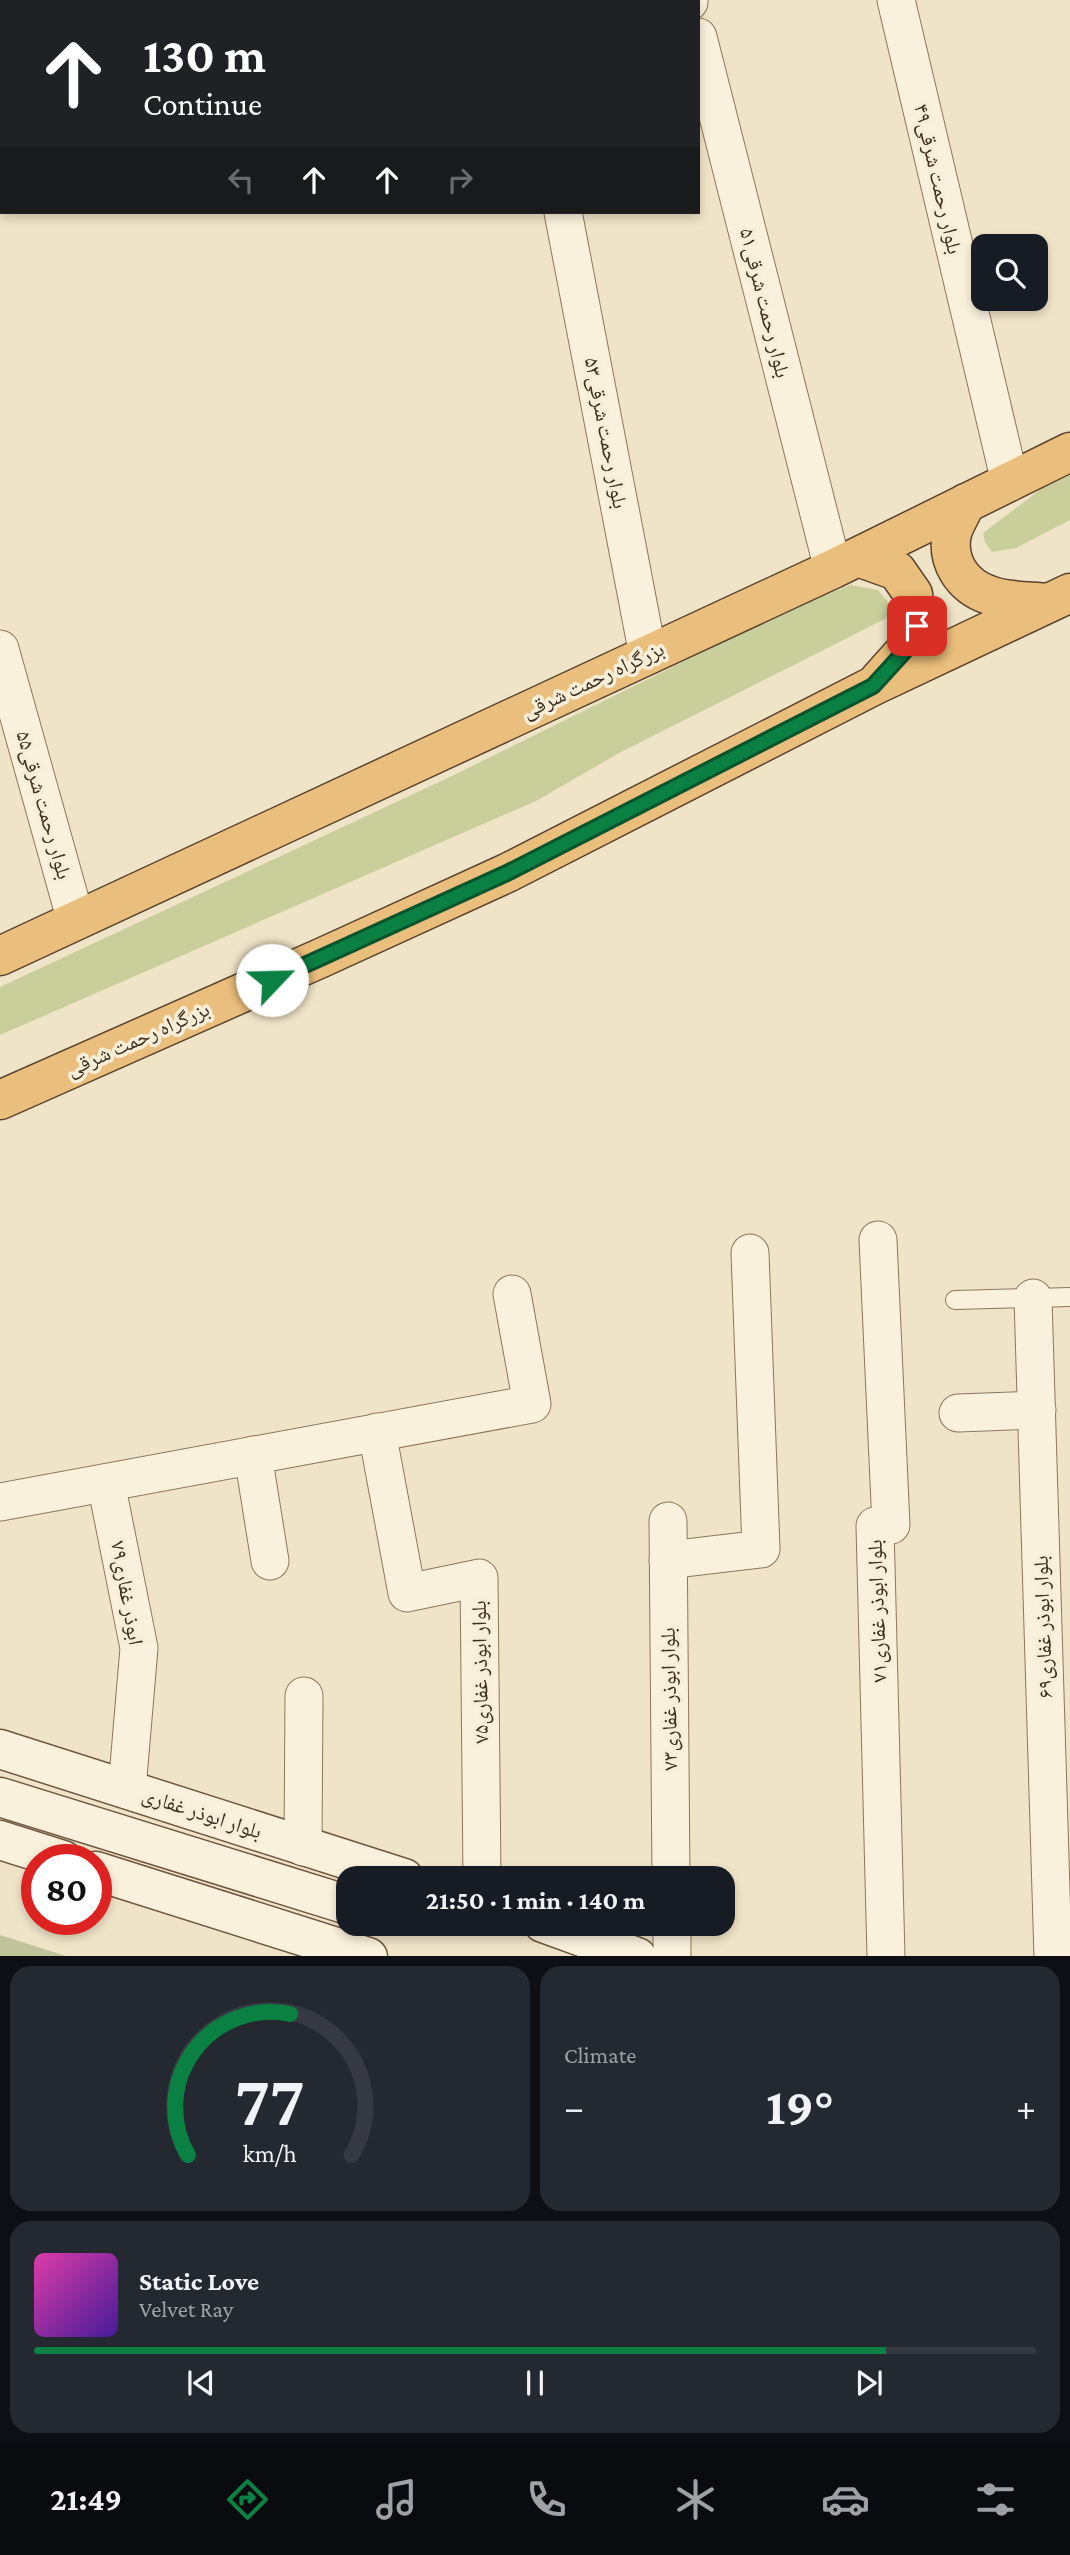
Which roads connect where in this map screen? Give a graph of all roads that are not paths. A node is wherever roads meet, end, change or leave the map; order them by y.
1 (895, 0) edge
2 (700, 44) edge
3 (563, 214) edge
4 (1070, 452) edge
5 (1010, 482) junction
6 (966, 503) junction
7 (845, 563) junction
8 (1059, 598) edge
9 (0, 649) edge
10 (648, 655) junction
11 (873, 686) junction
12 (76, 921) junction
13 (0, 956) edge
14 (0, 1100) edge
15 (877, 1240) dead end
16 (750, 1253) dead end
17 (512, 1294) dead end
18 (1070, 1297) edge
19 (1033, 1298) junction
20 (955, 1300) dead end
21 (1037, 1410) junction
22 (958, 1413) dead end
23 (377, 1432) junction
24 (253, 1455) junction
25 (106, 1483) junction
26 (0, 1503) edge
27 (668, 1521) dead end
28 (668, 1560) junction
29 (270, 1561) dead end
30 (304, 1696) dead end
31 (0, 1749) edge
32 (127, 1789) junction
33 (0, 1797) edge
34 (0, 1840) edge
35 (21, 1847) edge
36 (303, 1847) junction
37 (365, 1866) edge
38 (482, 1866) edge
39 (671, 1866) edge
40 (112, 1876) edge
41 (336, 1901) edge
42 (580, 1936) edge
43 (672, 1936) edge
44 (368, 1956) edge
45 (637, 1956) edge
46 (672, 1956) edge
47 (886, 1956) edge
48 (1054, 1956) edge

1 - 5 street, بلوار رحمت شرقی۴۹
2 - 7 street, بلوار رحمت شرقی۵۱
3 - 10 street, بلوار رحمت شرقی۵۳
4 - 5 highway, بزرگراه رحمت شرقی
5 - 6 highway, بزرگراه رحمت شرقی
6 - 7 highway, بزرگراه رحمت شرقی
6 - 8 highway
7 - 10 highway, بزرگراه رحمت شرقی
7 - 11 highway
8 - 11 highway, بزرگراه رحمت شرقی
9 - 12 street, بلوار رحمت شرقی۵۵
10 - 12 highway, بزرگراه رحمت شرقی
11 - 14 highway, بزرگراه رحمت شرقی
12 - 13 highway, بزرگراه رحمت شرقی
15 - 47 street, بلوار ابوذر غفاری۷۱
16 - 28 street
17 - 23 street
18 - 19 lane
19 - 20 lane
19 - 21 street, بلوار ابوذر غفاری۶۹
21 - 22 street
21 - 48 street, بلوار ابوذر غفاری۶۹
23 - 24 street
23 - 38 street, بلوار ابوذر غفاری۷۵
24 - 25 street
24 - 29 street
25 - 26 street
25 - 32 street, ۷۹ابوذر غفاری
27 - 28 street, بلوار ابوذر غفاری۷۳
28 - 39 street, بلوار ابوذر غفاری۷۳
30 - 36 street
31 - 32 main road, بلوار ابوذر غفاری
32 - 36 main road, بلوار ابوذر غفاری
33 - 41 main road
34 - 35 main road
36 - 37 main road, بلوار ابوذر غفاری
40 - 44 main road
42 - 45 main road
43 - 46 street

